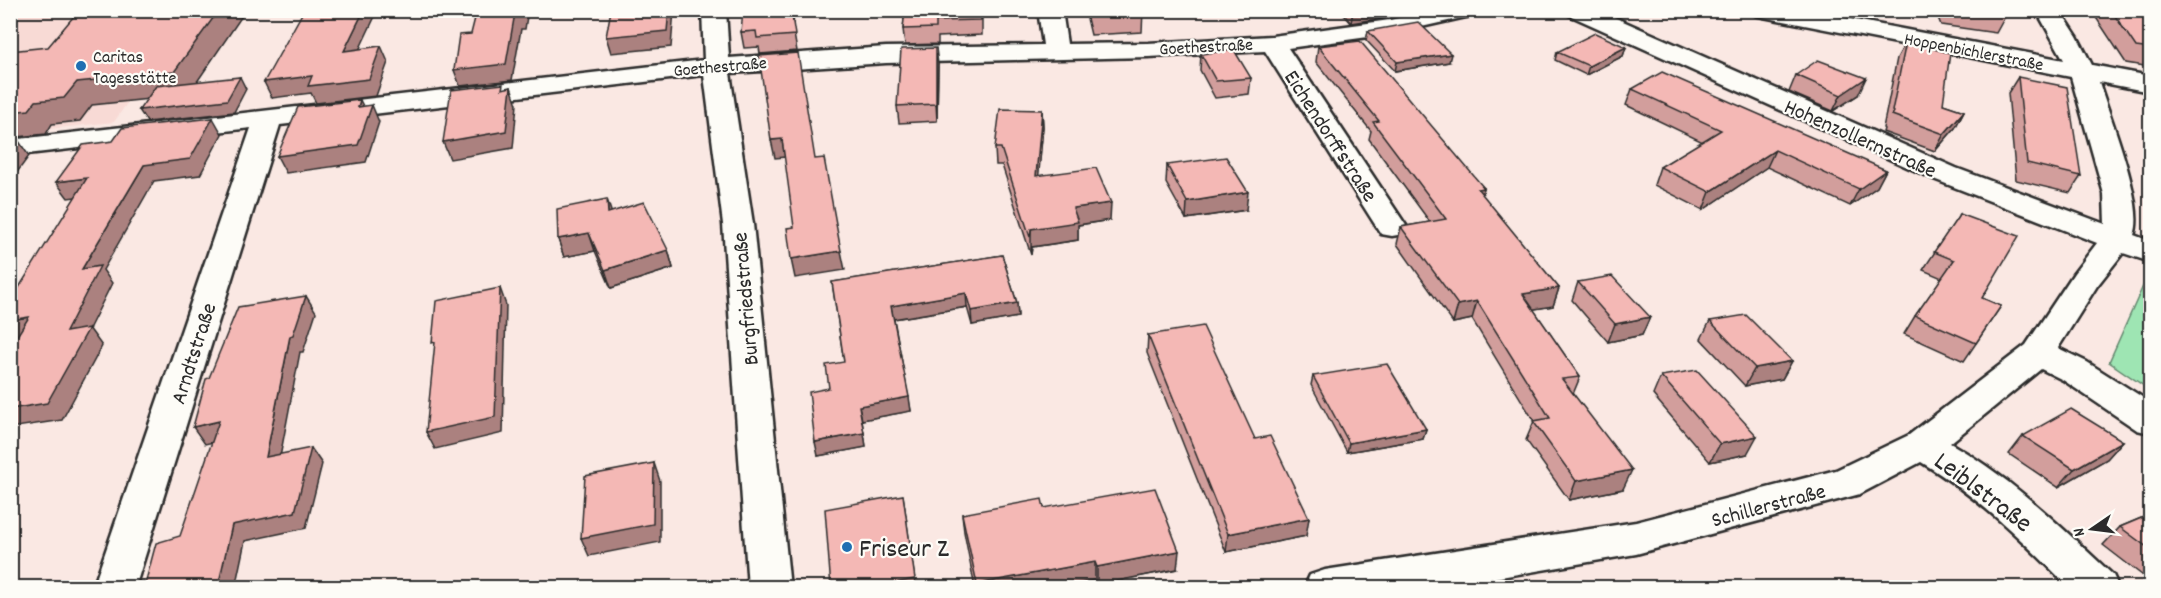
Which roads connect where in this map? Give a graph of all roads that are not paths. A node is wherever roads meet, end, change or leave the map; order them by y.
1 (714, 10) edge
2 (1050, 10) edge
3 (1467, 10) edge
4 (1763, 10) edge
5 (2048, 10) edge
6 (1590, 12) edge
7 (1272, 43) junction
8 (1056, 52) junction
9 (716, 66) junction
10 (2082, 70) junction
11 (2151, 84) edge
12 (268, 118) junction
13 (10, 148) edge
14 (1392, 227) dead end
15 (2116, 240) junction
16 (2151, 252) edge
17 (2038, 353) junction
18 (2151, 420) edge
19 (1922, 445) junction
20 (114, 588) edge
21 (769, 588) edge
22 (1325, 588) edge
23 (2098, 588) edge

1 - 9 street, Burgfriedstraße
2 - 8 street
3 - 7 street, Goethestraße
4 - 10 street, Hoppenbichlerstraße
5 - 10 street
6 - 15 street, Hohenzollernstraße
7 - 8 street, Goethestraße
7 - 14 street, Eichendorffstraße
8 - 9 street, Goethestraße
9 - 12 street, Goethestraße
9 - 21 street, Burgfriedstraße
10 - 11 street, Hoppenbichlerstraße
10 - 15 street
12 - 13 street, Goethestraße
12 - 20 street, Arndtstraße
15 - 16 street, Hohenzollernstraße
15 - 17 street, Schillerstraße
17 - 18 street
17 - 19 street, Schillerstraße
19 - 22 street, Schillerstraße
19 - 23 street, Leiblstraße

